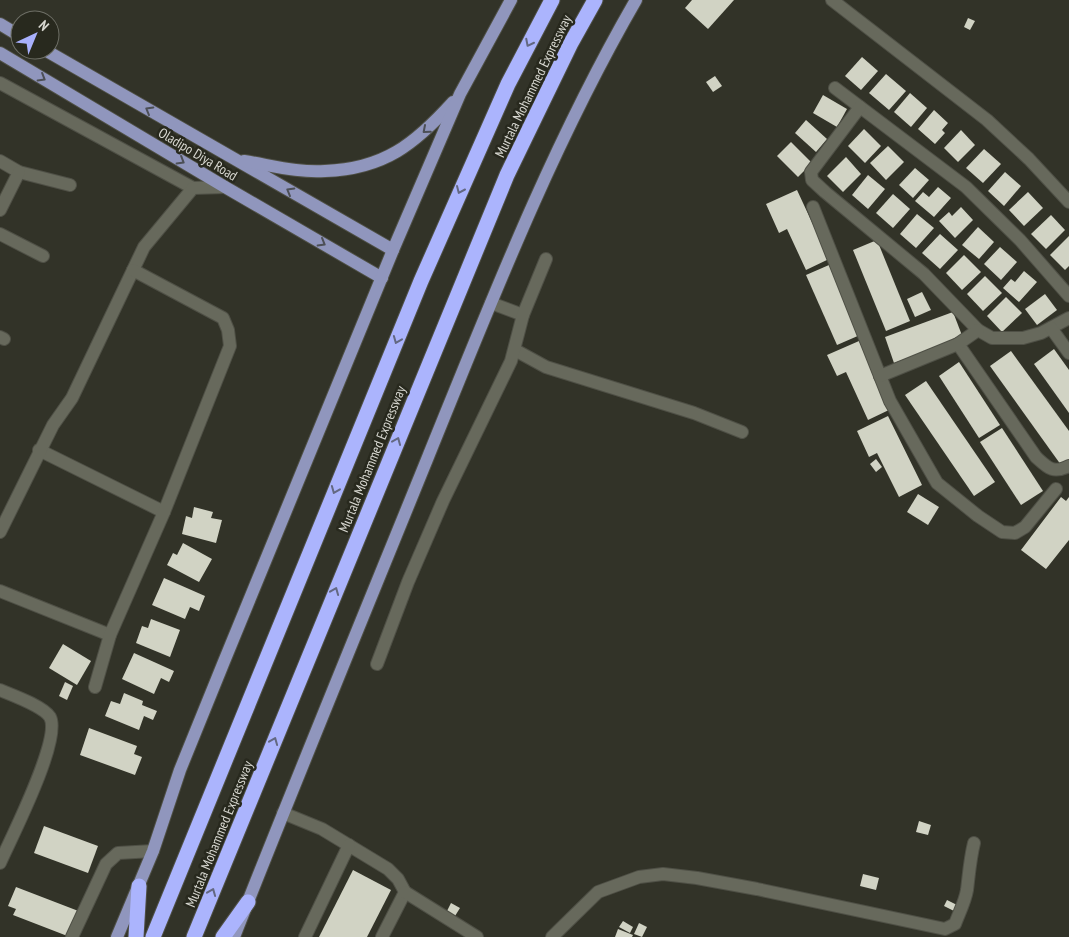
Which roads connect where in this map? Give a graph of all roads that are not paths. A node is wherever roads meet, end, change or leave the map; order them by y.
1 (511, 0) edge
2 (552, 0) edge
3 (595, 0) edge
4 (636, 0) edge
5 (832, 0) edge
6 (0, 53) edge
7 (60, 59) edge
8 (0, 83) edge
9 (835, 88) dead end
10 (460, 94) junction
11 (860, 107) junction
12 (237, 160) junction
13 (0, 161) edge
14 (19, 172) junction
15 (70, 185) dead end
16 (225, 187) junction
17 (193, 188) junction
18 (1069, 202) edge
19 (813, 207) dead end
20 (0, 210) edge
21 (0, 234) edge
22 (393, 250) junction
23 (42, 256) dead end
24 (546, 259) dead end
25 (133, 270) junction
26 (382, 278) junction
27 (1069, 296) edge
28 (491, 303) junction
29 (523, 315) junction
30 (1069, 318) edge
31 (1051, 328) junction
32 (978, 330) junction
33 (958, 344) junction
34 (515, 350) junction
35 (1069, 353) edge
36 (880, 376) junction
37 (742, 432) dead end
38 (39, 450) junction
39 (1069, 466) edge
40 (1056, 489) dead end
41 (164, 512) junction
42 (0, 532) edge
43 (0, 592) edge
44 (110, 635) junction
45 (377, 664) dead end
46 (94, 687) dead end
47 (0, 690) edge
48 (283, 813) junction
49 (974, 843) dead end
50 (349, 845) junction
51 (153, 851) junction
52 (0, 863) edge
53 (139, 886) junction
54 (405, 892) junction
55 (248, 902) junction
56 (72, 937) edge
57 (117, 937) edge
58 (136, 937) edge
59 (153, 937) edge
60 (194, 937) edge
61 (223, 937) edge
62 (234, 937) edge
63 (305, 937) edge
64 (382, 937) edge
65 (477, 937) edge
66 (552, 937) edge

1 - 10 main road
2 -> 59 highway, Murtala Mohammed Expressway
60 -> 3 highway, Murtala Mohammed Expressway
4 - 28 main road
5 - 18 street
6 -> 16 main road, Oladipo Diya Road
12 -> 7 main road, Oladipo Diya Road
8 - 17 street
9 - 11 street
10 -> 12 main road
10 - 22 main road
11 - 27 street
11 - 32 street
22 -> 12 main road, Oladipo Diya Road
13 - 14 street
14 - 15 street
14 - 20 street
16 - 17 street
16 -> 26 main road, Oladipo Diya Road
17 - 25 street
19 - 36 street
21 - 23 street
22 - 26 main road
24 - 29 street
25 - 38 street
25 - 41 street
26 - 51 main road
28 - 29 street
28 - 48 main road
29 - 34 street
30 - 31 street
31 - 32 street
31 - 35 street
32 - 33 street
33 - 36 street
33 - 39 street
34 - 37 street
34 - 45 street
36 - 40 street
38 - 41 street
38 - 42 street
41 - 44 street
43 - 44 street
44 - 46 street
47 - 52 street
48 - 50 street
48 - 55 main road
49 - 66 street
50 - 54 street
50 - 63 street
51 - 53 main road
51 - 56 street
53 - 57 main road
53 - 58 highway
54 - 64 street
54 - 65 street
55 - 61 highway
55 - 62 main road

